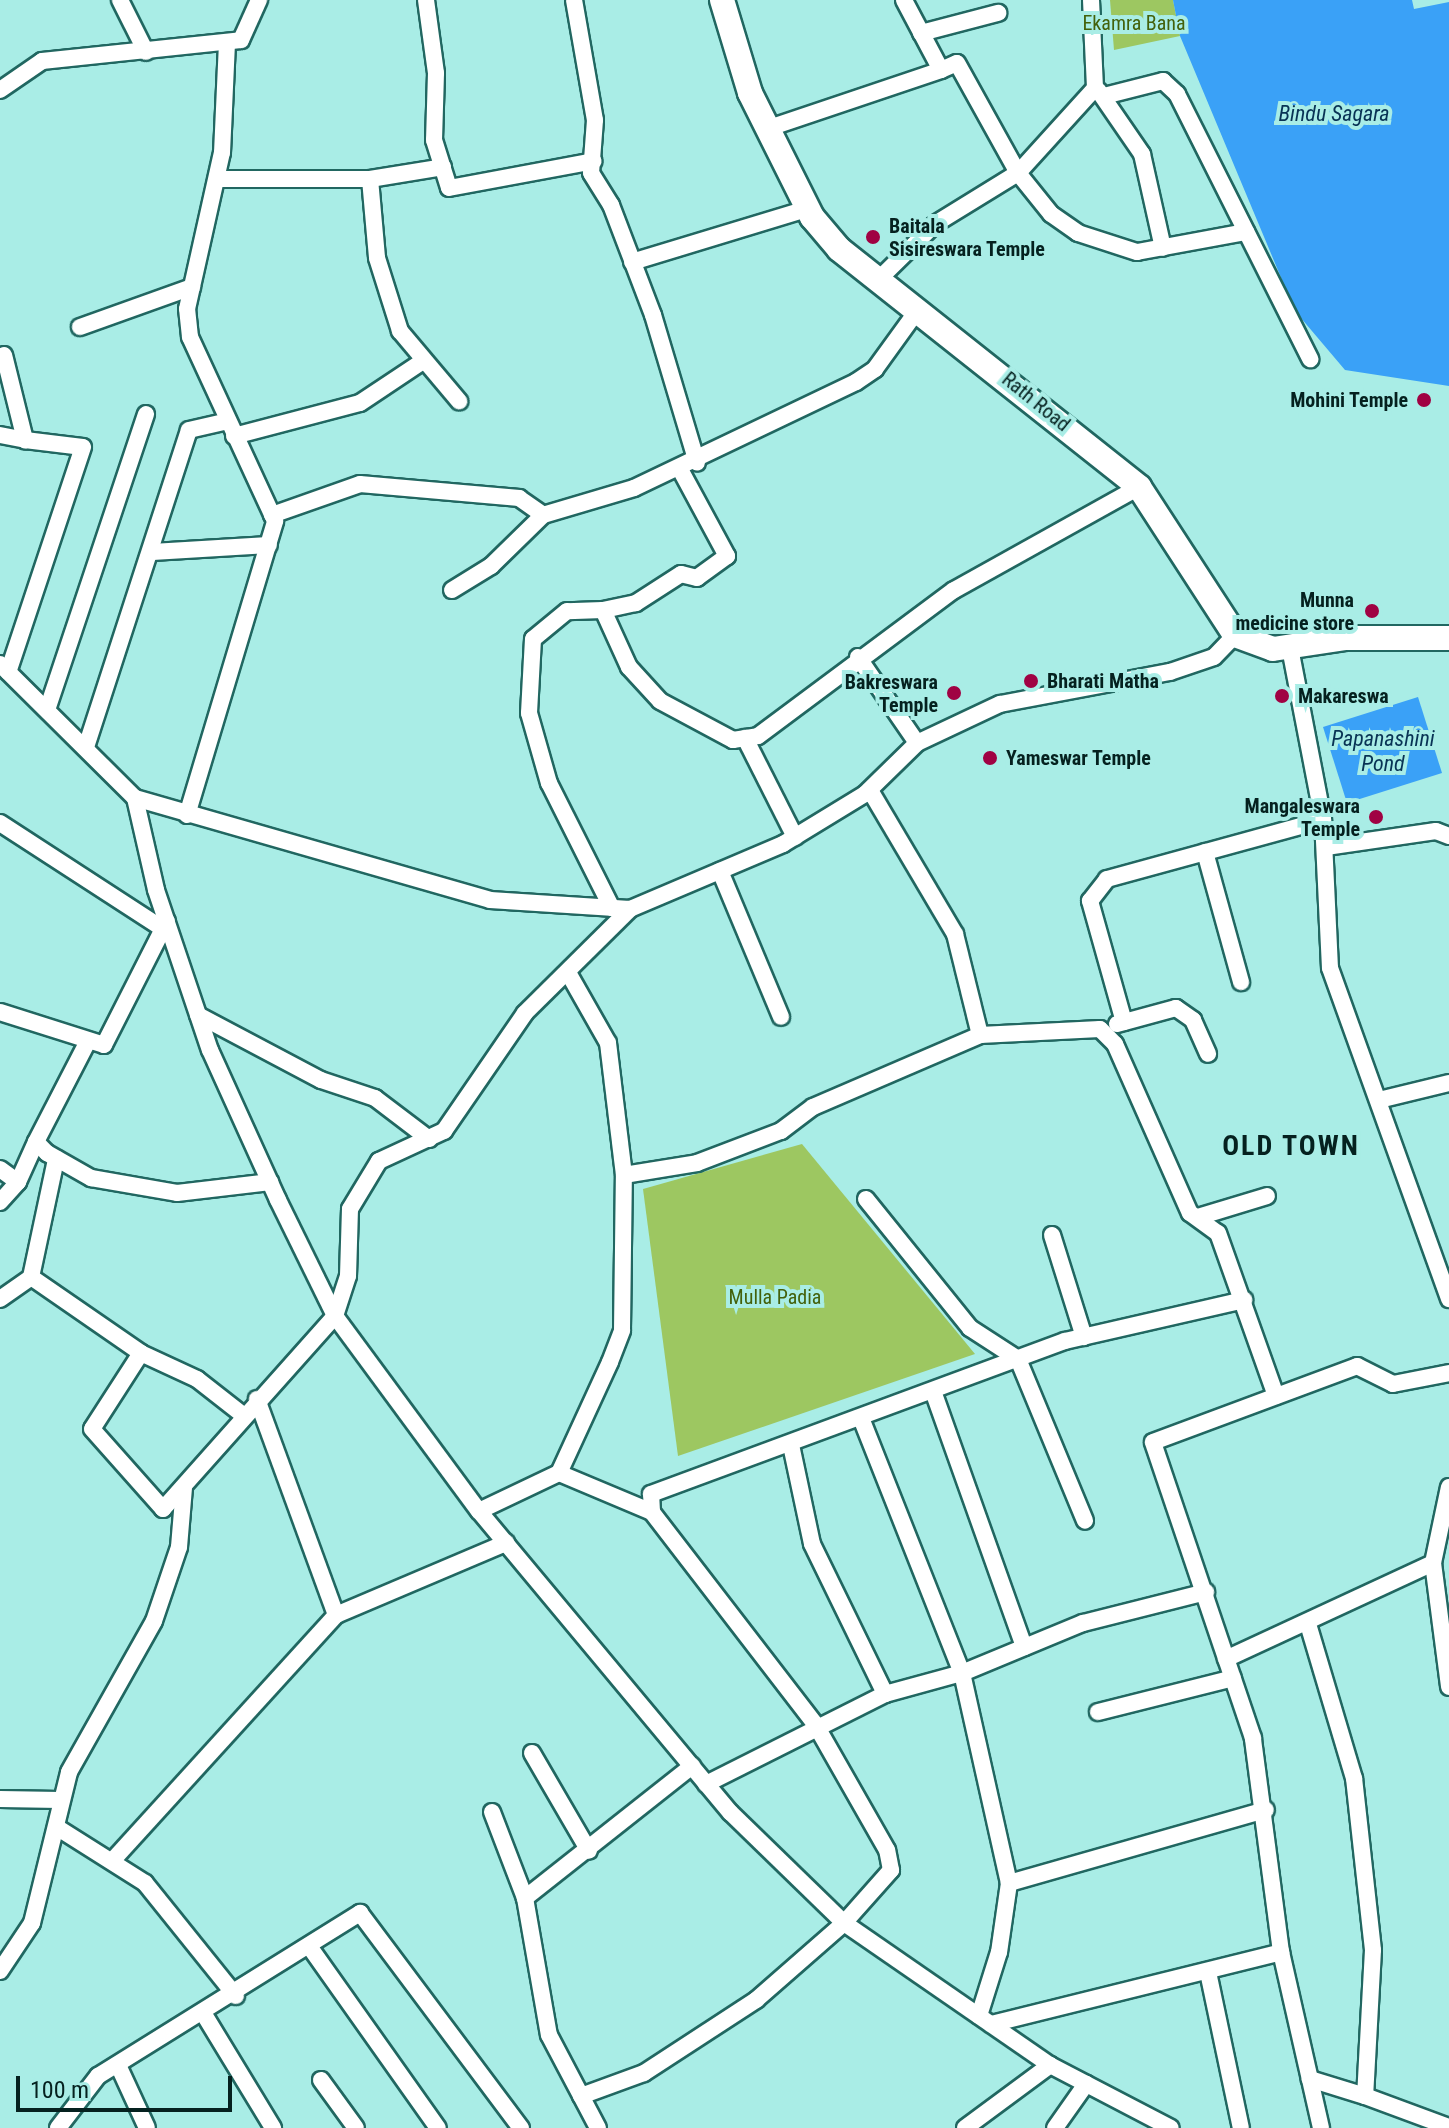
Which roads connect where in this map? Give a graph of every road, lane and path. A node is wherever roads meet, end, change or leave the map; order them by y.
1 (120, 0) edge
2 (259, 0) edge
3 (426, 0) edge
4 (574, 0) edge
5 (722, 0) edge
6 (904, 0) edge
7 (1091, 0) edge
8 (998, 13) dead end
9 (921, 33) junction
10 (227, 42) junction
11 (146, 52) junction
12 (941, 70) junction
13 (0, 90) edge
14 (1099, 92) junction
15 (766, 129) junction
16 (594, 161) junction
17 (443, 167) junction
18 (1018, 173) junction
19 (217, 179) junction
20 (370, 179) junction
21 (806, 209) junction
22 (1246, 232) junction
23 (1163, 248) junction
24 (632, 262) junction
25 (878, 280) junction
26 (192, 287) junction
27 (917, 311) junction
28 (80, 327) dead end
29 (4, 355) dead end
30 (1310, 359) dead end
31 (423, 361) junction
32 (459, 401) dead end
33 (146, 414) dead end
34 (231, 428) junction
35 (0, 435) edge
36 (25, 440) junction
37 (697, 463) junction
38 (681, 471) junction
39 (1139, 487) junction
40 (272, 515) junction
41 (543, 515) junction
42 (269, 545) junction
43 (152, 552) junction
44 (452, 590) dead end
45 (603, 610) junction
46 (1235, 635) junction
47 (1449, 638) edge
48 (1290, 648) junction
49 (858, 657) junction
50 (4, 668) edge
51 (47, 710) junction
52 (745, 738) junction
53 (917, 743) junction
54 (86, 747) junction
55 (870, 790) junction
56 (135, 798) junction
57 (187, 815) junction
58 (1323, 820) junction
59 (0, 823) edge
60 (1449, 836) edge
61 (795, 837) junction
62 (1326, 847) junction
63 (1205, 852) junction
64 (720, 871) junction
65 (612, 908) junction
66 (630, 909) junction
67 (165, 925) junction
68 (570, 976) junction
69 (1241, 982) dead end
70 (0, 1012) edge
71 (198, 1015) junction
72 (781, 1017) dead end
73 (1124, 1022) junction
74 (1100, 1029) junction
75 (980, 1035) junction
76 (87, 1043) junction
77 (1208, 1054) dead end
78 (1449, 1083) edge
79 (1379, 1100) junction
80 (429, 1139) junction
81 (36, 1142) junction
82 (56, 1159) junction
83 (0, 1169) edge
84 (624, 1175) junction
85 (18, 1182) junction
86 (270, 1182) junction
87 (1267, 1196) dead end
88 (866, 1199) dead end
89 (0, 1202) edge
90 (1196, 1218) junction
91 (1052, 1235) dead end
92 (31, 1277) junction
93 (0, 1299) edge
94 (1449, 1299) edge
95 (1244, 1300) junction
96 (335, 1316) junction
97 (1084, 1337) junction
98 (141, 1353) junction
99 (1018, 1359) junction
100 (1449, 1373) edge
101 (933, 1391) junction
102 (1276, 1396) junction
103 (257, 1399) junction
104 (243, 1415) junction
105 (861, 1418) junction
106 (791, 1445) junction
107 (559, 1473) junction
108 (1449, 1487) edge
109 (184, 1488) junction
110 (479, 1511) junction
111 (652, 1512) junction
112 (1085, 1521) dead end
113 (506, 1543) junction
114 (1433, 1563) junction
115 (1206, 1592) junction
116 (336, 1615) junction
117 (1308, 1624) junction
118 (1024, 1647) junction
119 (1226, 1659) junction
120 (962, 1673) junction
121 (1233, 1678) junction
122 (1449, 1687) edge
123 (885, 1694) junction
124 (1098, 1712) dead end
125 (815, 1724) junction
126 (532, 1753) dead end
127 (692, 1766) junction
128 (706, 1784) junction
129 (0, 1799) edge
130 (60, 1800) junction
131 (1266, 1810) junction
132 (492, 1812) dead end
133 (58, 1828) junction
134 (589, 1851) junction
135 (113, 1860) junction
136 (1009, 1883) junction
137 (525, 1898) junction
138 (844, 1923) junction
139 (309, 1946) junction
140 (1281, 1952) junction
141 (0, 1971) edge
142 (1208, 1972) junction
143 (236, 1996) junction
144 (205, 2016) junction
145 (985, 2020) junction
146 (118, 2065) junction
147 (1050, 2065) junction
148 (1310, 2079) junction
149 (321, 2080) dead end
150 (1086, 2084) junction
151 (581, 2096) junction
152 (1365, 2096) junction
153 (1449, 2127) edge
154 (58, 2128) edge
155 (147, 2128) edge
156 (273, 2128) edge
157 (356, 2128) edge
158 (438, 2128) edge
159 (521, 2128) edge
160 (598, 2128) edge
161 (965, 2128) edge
162 (1055, 2128) edge
163 (1171, 2128) edge
164 (1241, 2128) edge
165 (1321, 2128) edge

1 - 11 street
2 - 10 street
3 - 17 street
4 - 16 street
5 - 15 street, Rath Road
6 - 9 street
7 - 14 street
8 - 9 street
9 - 12 street
10 - 11 street
10 - 19 street
11 - 13 street
12 - 15 street
12 - 18 street
14 - 18 street
14 - 22 street
14 - 23 street
15 - 21 street, Rath Road
16 - 17 street
16 - 24 street
17 - 20 street
18 - 23 street
18 - 25 street
19 - 20 street
19 - 26 street
20 - 31 street
21 - 24 street
21 - 25 street, Rath Road
22 - 23 street
22 - 30 street
24 - 37 street
25 - 27 street, Rath Road
26 - 28 street
26 - 34 street
27 - 37 street
27 - 39 street, Rath Road
29 - 36 street
31 - 32 street
31 - 34 street
33 - 51 street
34 - 40 street
34 - 43 street
35 - 36 street
36 - 50 street
37 - 38 street
38 - 41 street
38 - 45 street
39 - 46 street, Rath Road
39 - 49 street
40 - 41 street
40 - 42 street
41 - 44 street
42 - 43 street
42 - 57 street
43 - 54 street
45 - 52 street
45 - 65 street
46 - 48 street
46 - 53 street
47 - 48 street
48 - 58 street
49 - 52 street
49 - 53 street
50 - 51 street
51 - 54 street
52 - 61 street
53 - 55 street
54 - 56 street
55 - 61 street
55 - 75 street
56 - 57 street
56 - 67 street
57 - 65 street
58 - 62 street
58 - 63 street
59 - 67 street
60 - 62 street
61 - 64 street
62 - 79 street
63 - 69 street
63 - 73 street
64 - 66 street
64 - 72 street
65 - 66 street
66 - 68 street
67 - 71 street
67 - 76 street
68 - 80 street
68 - 84 street
70 - 76 street
71 - 80 street
71 - 86 street
73 - 74 street
73 - 77 street
74 - 75 street
74 - 90 street
75 - 84 street
76 - 81 street
78 - 79 street
79 - 94 street
80 - 96 street
81 - 82 street
81 - 85 street
82 - 86 street
82 - 92 street
83 - 85 street
84 - 107 street
85 - 89 street
86 - 96 street
87 - 90 street
88 - 99 street
90 - 95 street
91 - 97 street
92 - 93 street
92 - 98 street
95 - 97 street
95 - 102 street
96 - 103 street
96 - 110 street
97 - 99 street
98 - 104 street
98 - 109 street
99 - 101 street
99 - 112 street
100 - 102 street
101 - 105 street
101 - 118 street
102 - 115 street
103 - 104 street
103 - 116 street
104 - 109 street
105 - 106 street
105 - 120 street
106 - 111 street
106 - 123 street
107 - 110 street
107 - 111 street
108 - 114 street
109 - 130 street
110 - 113 street
111 - 125 street
113 - 116 street
113 - 127 street
114 - 117 street
114 - 122 street
115 - 118 street
115 - 119 street
116 - 135 street
117 - 119 street
117 - 152 street
118 - 120 street
119 - 121 street
120 - 123 street
120 - 136 street
121 - 124 street
121 - 131 street
123 - 125 street
125 - 128 street
125 - 138 street
126 - 134 street
127 - 128 street
127 - 134 street
128 - 138 street
129 - 130 street
130 - 133 street
131 - 136 street
131 - 140 street
132 - 137 street
133 - 135 street
133 - 141 street
134 - 137 street
135 - 143 street
136 - 145 street
137 - 151 street
138 - 145 street
138 - 151 street
139 - 143 street
139 - 158 street
139 - 159 street
140 - 142 street
140 - 148 street
142 - 145 street
142 - 164 street
143 - 144 street
144 - 146 street
144 - 156 street
145 - 147 street
146 - 154 street
146 - 155 street
147 - 150 street
147 - 161 street
148 - 152 street
148 - 165 street
149 - 157 street
150 - 162 street
150 - 163 street
151 - 160 street
152 - 153 street

